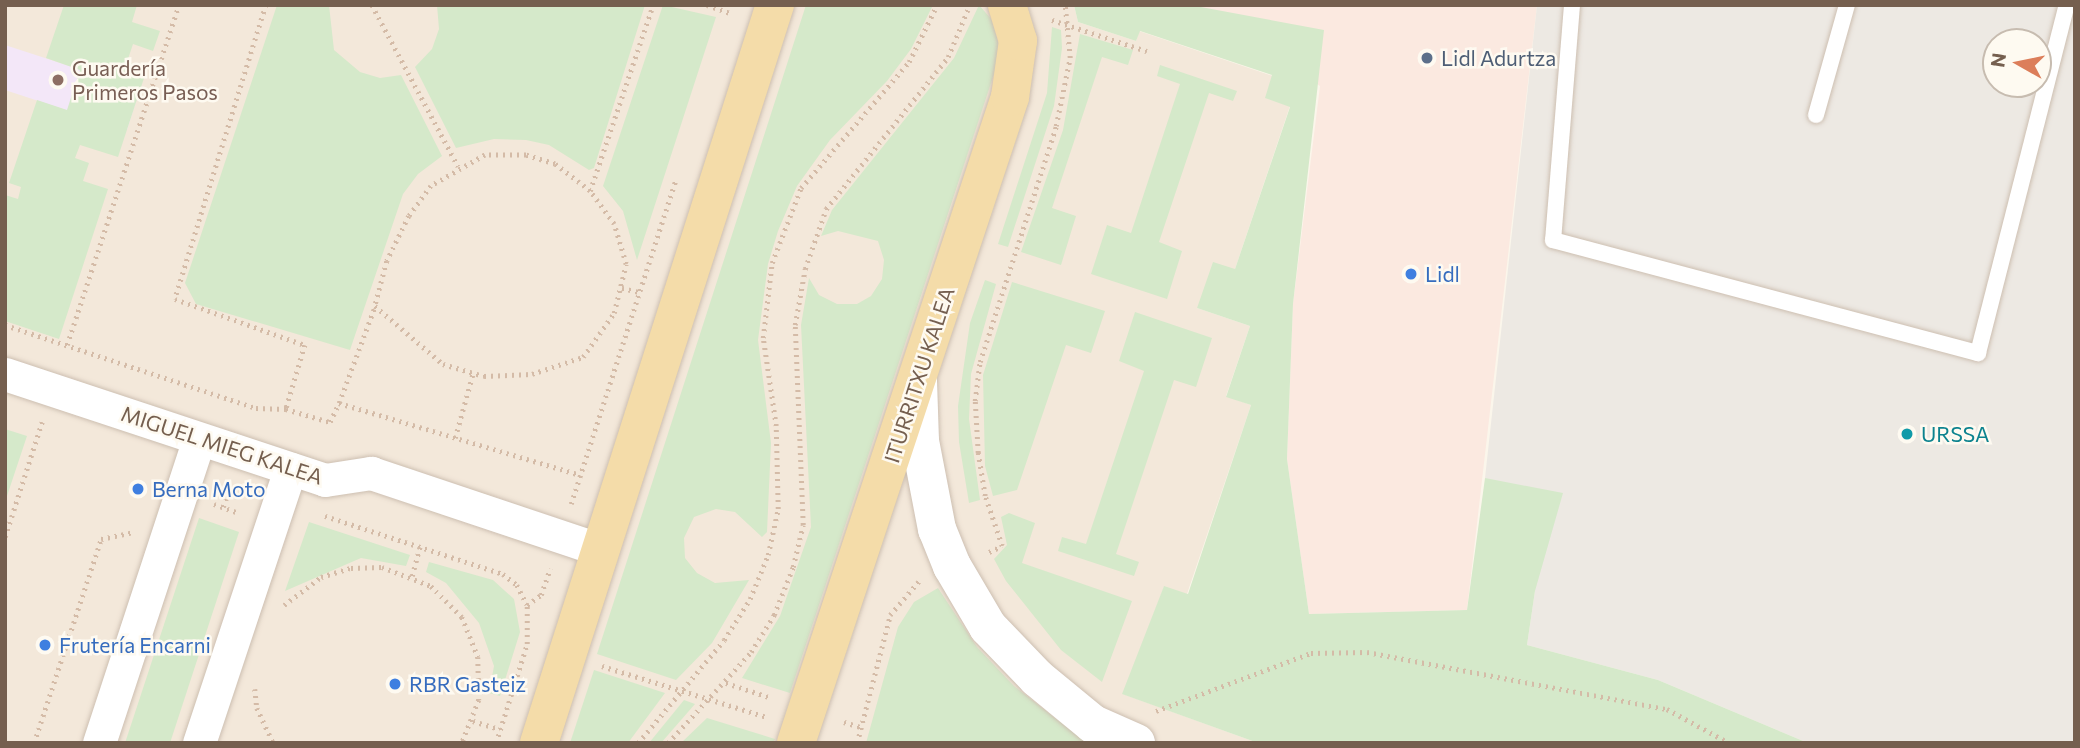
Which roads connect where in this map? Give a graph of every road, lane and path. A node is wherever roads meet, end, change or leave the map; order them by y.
1 (178, 5) edge
2 (266, 5) edge
3 (372, 5) edge
4 (653, 5) edge
5 (707, 5) edge
6 (937, 5) edge
7 (970, 5) edge
8 (1065, 5) edge
9 (1572, 5) edge
10 (1847, 5) edge
11 (2067, 5) edge
12 (775, 6) edge
13 (1023, 10) edge
14 (726, 25) dead end
15 (1069, 25) junction
16 (1147, 51) dead end
17 (1816, 115) dead end
18 (680, 165) dead end
19 (458, 166) junction
20 (590, 191) junction
21 (622, 288) junction
22 (639, 292) junction
23 (375, 306) junction
24 (5, 325) edge
25 (67, 345) junction
26 (474, 373) junction
27 (5, 374) edge
28 (918, 380) junction
29 (339, 403) junction
30 (286, 409) junction
31 (44, 417) dead end
32 (455, 438) junction
33 (199, 439) junction
34 (290, 469) junction
35 (581, 475) junction
36 (181, 492) junction
37 (317, 514) dead end
38 (271, 525) junction
39 (142, 530) dead end
40 (561, 535) junction
41 (5, 537) edge
42 (420, 547) junction
43 (601, 550) junction
44 (952, 566) junction
45 (412, 576) junction
46 (280, 593) dead end
47 (527, 605) junction
48 (527, 644) junction
49 (567, 656) junction
50 (254, 677) dead end
51 (681, 690) junction
52 (709, 699) junction
53 (473, 721) junction
54 (1143, 728) edge
55 (500, 729) junction
56 (798, 735) edge
57 (34, 743) edge
58 (99, 743) edge
59 (199, 743) edge
60 (273, 743) edge
61 (462, 743) edge
62 (496, 743) edge
63 (540, 743) edge
64 (638, 743) edge
65 (668, 743) edge
66 (856, 743) edge
67 (1729, 743) edge

1 - 25 path
2 - 30 path
3 - 19 path
4 - 20 path
5 - 14 path
6 - 51 path
7 - 52 path
8 - 15 path
9 - 11 lane
10 - 17 lane
12 - 43 main road
13 - 15 path
13 - 28 main road, ITURRITXU KALEA
15 - 16 path
15 - 44 path
18 - 22 path
19 - 20 path
19 - 23 path
20 - 21 path
21 - 22 path
21 - 26 path
22 - 35 path
23 - 26 path
23 - 29 path
24 - 25 path
25 - 30 path
26 - 32 path
27 - 33 street, MIGUEL MIEG KALEA
28 - 44 main road
28 - 56 main road, ITURRITXU KALEA
29 - 30 path
29 - 32 path
31 - 41 path
32 - 35 path
33 - 34 street, MIGUEL MIEG KALEA
33 - 36 street
34 - 38 street
34 - 40 street, MIGUEL MIEG KALEA
35 - 40 path
36 - 38 path
36 - 58 street
37 - 42 path
38 - 59 street
39 - 57 path
40 - 43 street, MIGUEL MIEG KALEA
40 - 47 path
42 - 45 path
42 - 47 path
43 - 49 main road
44 - 54 main road
44 - 66 path
45 - 46 path
45 - 53 path
47 - 48 path
48 - 49 path
48 - 55 path
49 - 51 path
49 - 63 main road
50 - 60 path
51 - 52 path
51 - 64 path
52 - 56 path
52 - 65 path
53 - 55 path
53 - 61 path
54 - 67 path
55 - 62 path

